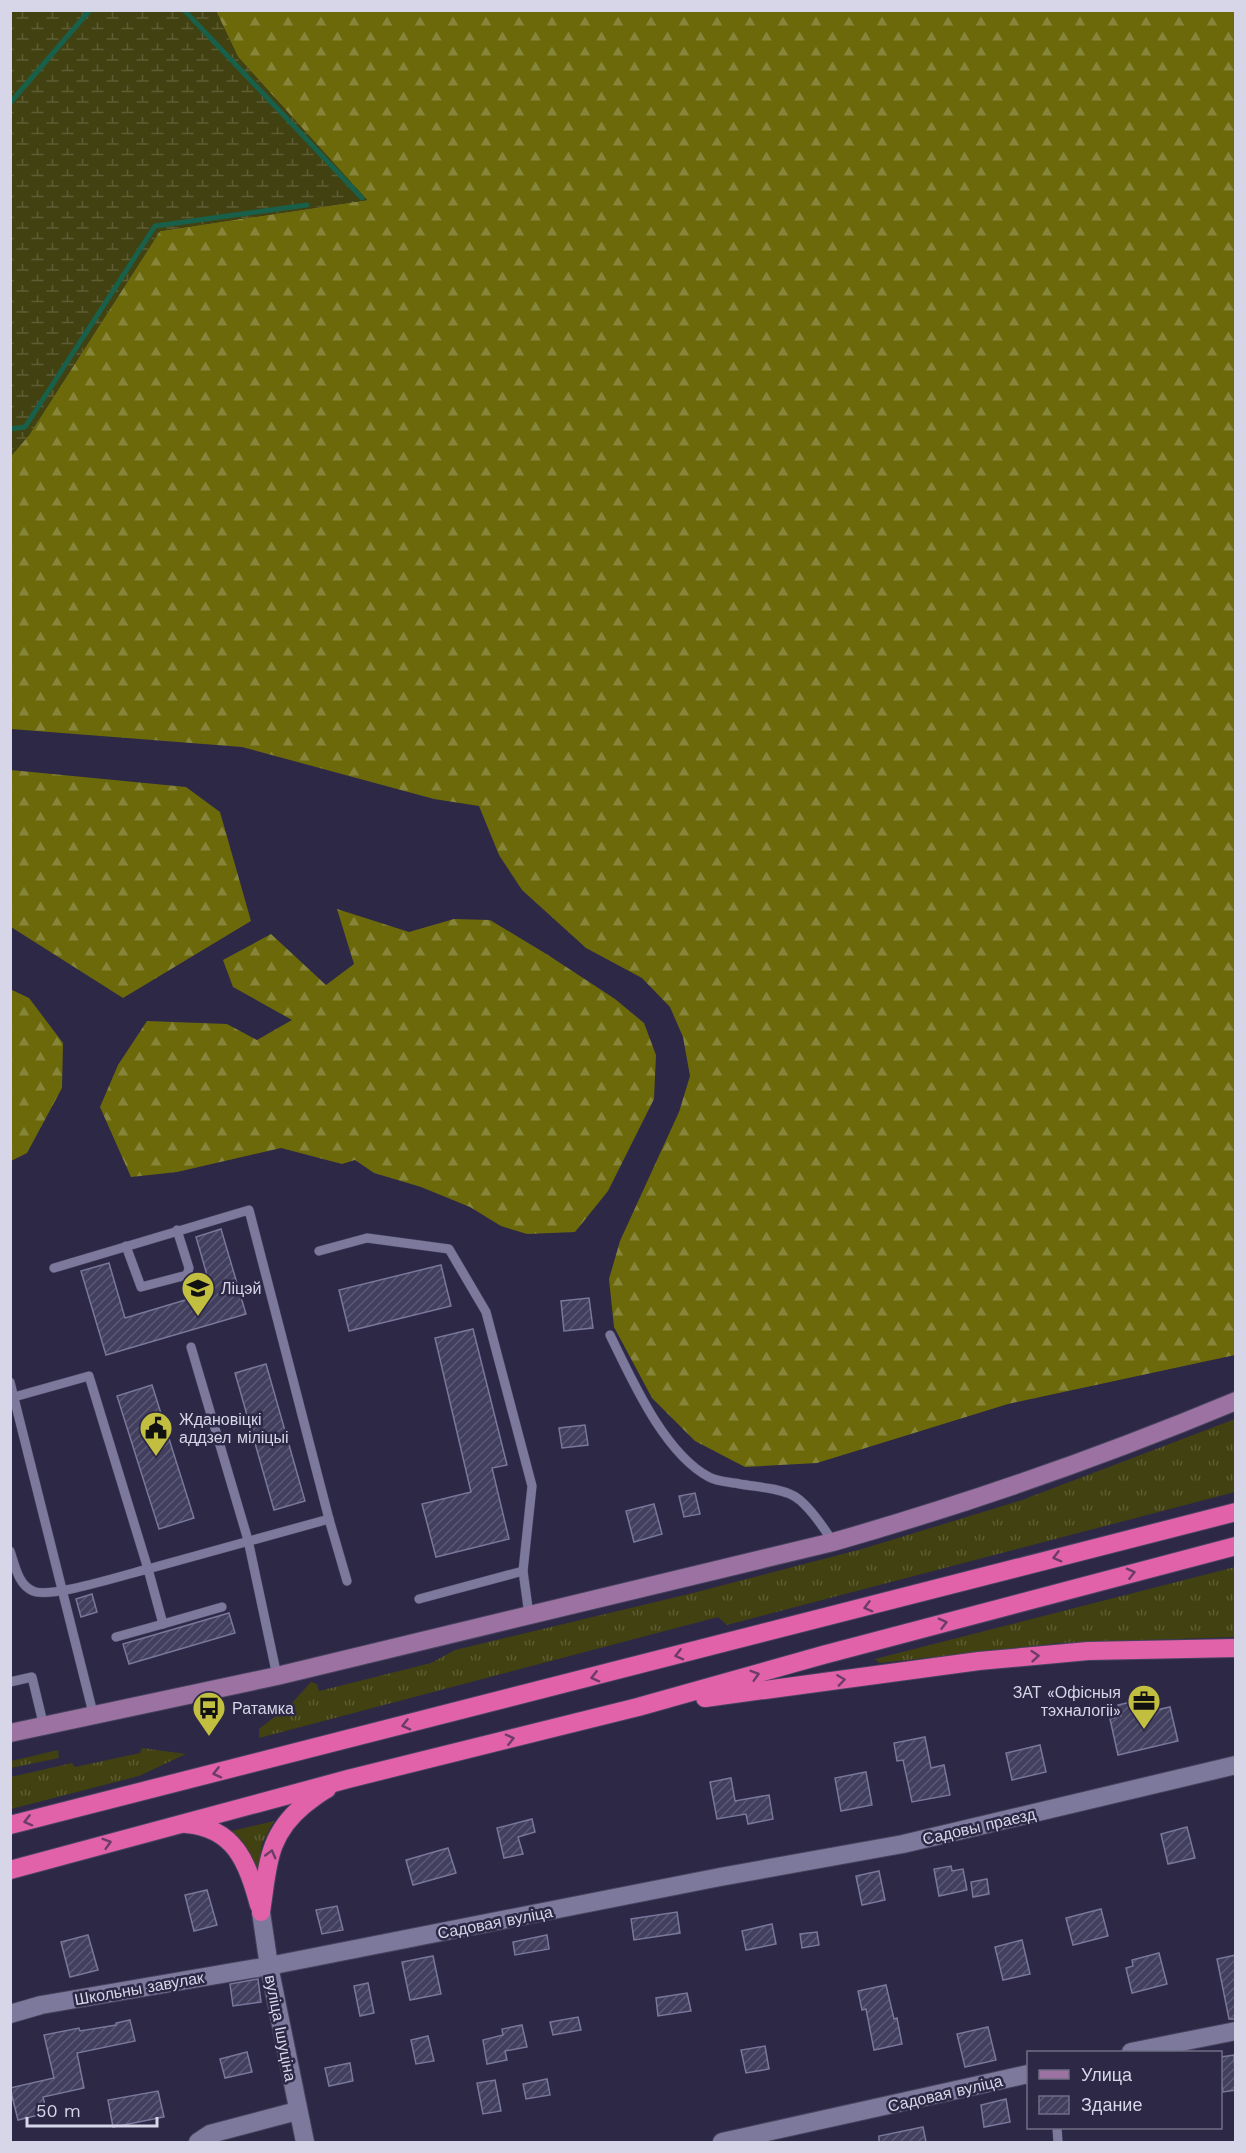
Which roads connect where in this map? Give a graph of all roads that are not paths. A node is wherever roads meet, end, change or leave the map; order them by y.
1 (177, 1230) junction
2 (126, 1246) junction
3 (319, 1251) dead end
4 (54, 1268) dead end
5 (610, 1335) dead end
6 (191, 1347) dead end
7 (10, 1382) edge
8 (15, 1397) junction
9 (1236, 1401) edge
10 (1236, 1512) edge
11 (329, 1519) junction
12 (248, 1540) junction
13 (833, 1542) junction
14 (1236, 1546) edge
15 (10, 1551) edge
16 (148, 1569) junction
17 (523, 1570) junction
18 (347, 1581) dead end
19 (63, 1590) junction
20 (419, 1599) dead end
21 (222, 1607) dead end
22 (529, 1614) junction
23 (163, 1623) junction
24 (116, 1637) dead end
25 (1236, 1648) edge
26 (277, 1676) junction
27 (10, 1683) edge
28 (638, 1707) junction
29 (94, 1717) junction
30 (44, 1727) junction
31 (10, 1733) edge
32 (1236, 1765) edge
33 (348, 1779) junction
34 (179, 1823) junction
35 (10, 1826) edge
36 (10, 1870) edge
37 (720, 1877) joint
38 (261, 1912) junction
39 (269, 1966) junction
40 (10, 2014) edge
41 (1236, 2031) edge
42 (1136, 2051) edge
43 (1027, 2074) edge
44 (297, 2110) junction
45 (207, 2140) edge
46 (305, 2142) edge
47 (722, 2142) edge

1 - 2 lane
1 - 2 lane
1 - 11 lane
2 - 4 lane
3 - 17 lane
5 - 13 lane
6 - 12 lane
7 - 8 lane
8 - 16 lane
8 - 19 lane
9 - 13 street
10 -> 35 highway
11 - 12 lane
11 - 18 lane
12 - 16 lane
12 - 26 lane
13 - 22 street
28 -> 14 highway
15 - 19 lane
16 - 19 lane
16 - 23 lane
17 - 20 lane
17 - 22 lane
19 - 29 lane
21 - 23 lane
22 - 26 street
23 - 24 lane
28 -> 25 highway
26 - 29 street
27 - 30 lane
33 -> 28 highway
29 - 30 street
30 - 31 street
32 - 37 street, Садовы праезд
33 - 34 highway
38 -> 33 highway
36 -> 34 highway
34 - 38 highway
37 - 39 street, Садовая вуліца
38 - 39 street, вуліца Ішуціна
39 - 40 street, Школьны завулак
39 - 44 street, вуліца Ішуціна
41 - 42 street
43 - 47 street, Садовая вуліца
44 - 45 street
44 - 46 street, вуліца Ішуціна

